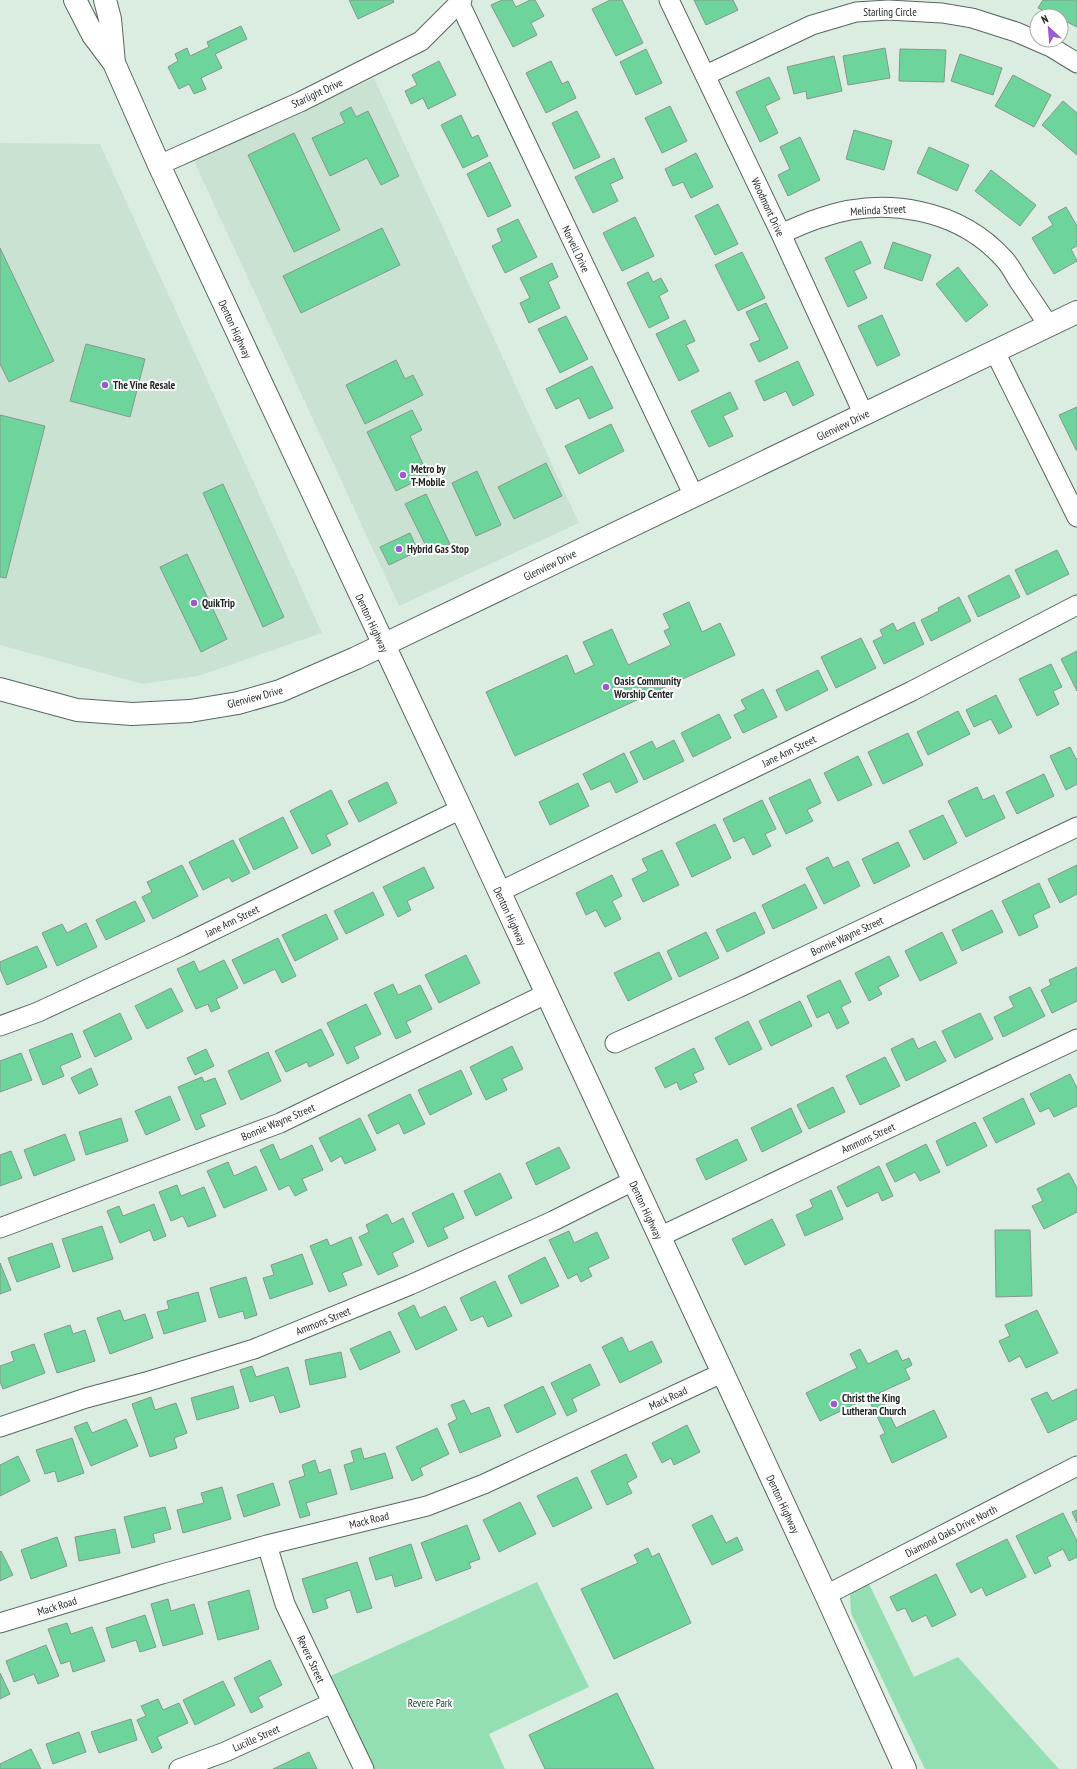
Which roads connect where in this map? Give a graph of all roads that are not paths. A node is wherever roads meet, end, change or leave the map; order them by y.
1 (75, 0) edge
2 (104, 0) edge
3 (669, 0) edge
4 (461, 1) edge
5 (1077, 63) edge
6 (114, 64) junction
7 (706, 75) junction
8 (159, 165) junction
9 (781, 234) junction
10 (1077, 312) edge
11 (1049, 326) junction
12 (995, 352) junction
13 (864, 415) junction
14 (694, 496) junction
15 (1077, 517) edge
16 (1077, 605) edge
17 (382, 645) junction
18 (0, 689) edge
19 (460, 809) junction
20 (1077, 827) edge
21 (499, 892) junction
22 (546, 994) junction
23 (0, 1026) edge
24 (1077, 1039) edge
25 (615, 1043) dead end
26 (633, 1181) junction
27 (0, 1228) edge
28 (659, 1237) junction
29 (722, 1373) junction
30 (0, 1427) edge
31 (1077, 1466) edge
32 (267, 1545) junction
33 (826, 1595) junction
34 (0, 1623) edge
35 (332, 1703) junction
36 (179, 1769) edge
37 (364, 1769) edge
38 (905, 1769) edge

1 - 6 main road, Denton Highway
2 - 6 main road, Denton Highway
3 - 7 street, Woodmont Drive
4 - 8 street, Starlight Drive
4 - 14 street, Norvell Drive
5 - 7 street, Starling Circle
6 - 8 main road, Denton Highway
7 - 9 street, Woodmont Drive
8 - 17 main road, Denton Highway
9 - 11 street, Melinda Street
9 - 13 street, Woodmont Drive
10 - 11 main road, Glenview Drive
11 - 12 main road, Glenview Drive
12 - 13 main road, Glenview Drive
12 - 15 street
13 - 14 main road, Glenview Drive
14 - 17 main road, Glenview Drive
16 - 21 street, Jane Ann Street
17 - 18 main road, Glenview Drive
17 - 19 main road, Denton Highway
19 - 21 main road, Denton Highway
19 - 23 street, Jane Ann Street
20 - 25 street, Bonnie Wayne Street
21 - 22 main road, Denton Highway
22 - 26 main road, Denton Highway
22 - 27 street, Bonnie Wayne Street
24 - 28 street, Ammons Street
26 - 28 main road, Denton Highway
26 - 30 street, Ammons Street
28 - 29 main road, Denton Highway
29 - 32 street, Mack Road
29 - 33 main road, Denton Highway
31 - 33 street, Diamond Oaks Drive North
32 - 34 street, Mack Road
32 - 35 street, Revere Street
33 - 38 main road, Denton Highway
35 - 36 street, Lucille Street
35 - 37 street, Revere Street

